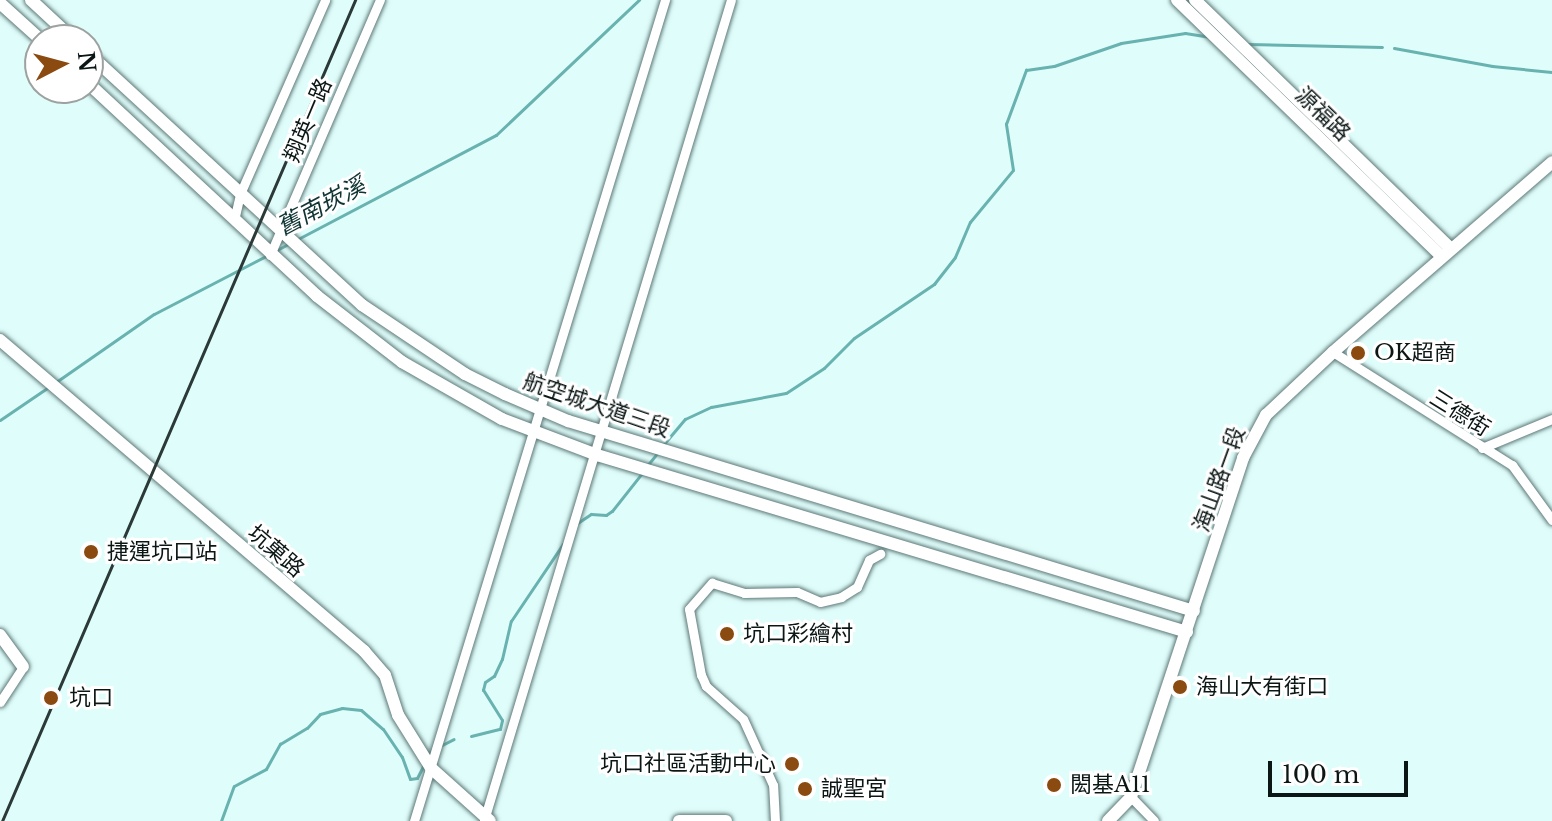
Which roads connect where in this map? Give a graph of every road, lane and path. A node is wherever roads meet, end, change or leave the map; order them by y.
1 (31, 0) edge
2 (325, 0) edge
3 (380, 0) edge
4 (665, 0) edge
5 (731, 0) edge
6 (1177, 0) edge
7 (1195, 0) edge
8 (1, 2) edge
9 (24, 24) edge
10 (57, 24) edge
11 (104, 68) edge
12 (104, 97) edge
13 (1552, 162) edge
14 (240, 194) junction
15 (235, 216) junction
16 (280, 231) junction
17 (1446, 253) junction
18 (270, 255) junction
19 (0, 340) edge
20 (1333, 352) junction
21 (539, 410) junction
22 (1552, 419) edge
23 (532, 432) junction
24 (602, 432) junction
25 (1482, 448) junction
26 (597, 455) junction
27 (1552, 520) edge
28 (880, 554) dead end
29 (1194, 611) junction
30 (1187, 632) junction
31 (0, 635) edge
32 (23, 667) joint
33 (0, 702) edge
34 (431, 768) junction
35 (1131, 797) junction
36 (486, 820) edge
37 (414, 821) edge
38 (679, 821) edge
39 (726, 821) edge
40 (775, 821) edge
41 (1108, 821) edge
42 (1154, 821) edge

1 - 10 street
2 - 14 street, 翔英一路
3 - 16 street, 翔英一路
4 - 21 street
5 - 24 street
6 - 17 street, 源福路
7 - 17 street, 源福路
8 - 9 street
11 - 14 street, 航空城大道三段
12 - 15 street, 航空城大道三段
13 - 17 street, 海山路一段
14 - 15 street, 翔英一路
14 - 16 street, 航空城大道三段
15 - 18 street, 航空城大道三段
16 - 18 street, 翔英一路
16 - 21 street, 航空城大道三段
17 - 20 street, 海山路一段
18 - 23 street, 航空城大道三段
19 - 34 street, 坑菓路
20 - 25 street, 三德街
20 - 29 street, 海山路一段
21 - 23 street
21 - 24 street, 航空城大道三段
22 - 25 street
23 - 26 street, 航空城大道三段
23 - 34 street
24 - 26 street
24 - 29 street, 航空城大道三段
25 - 27 street, 三德街
26 - 30 street, 航空城大道三段
26 - 36 street
28 - 40 street
29 - 30 street, 海山路一段
30 - 35 street, 海山路一段
31 - 32 street
32 - 33 street
34 - 36 street, 坑菓路
34 - 37 street
35 - 41 street, 海山路一段
35 - 42 street
38 - 39 street

